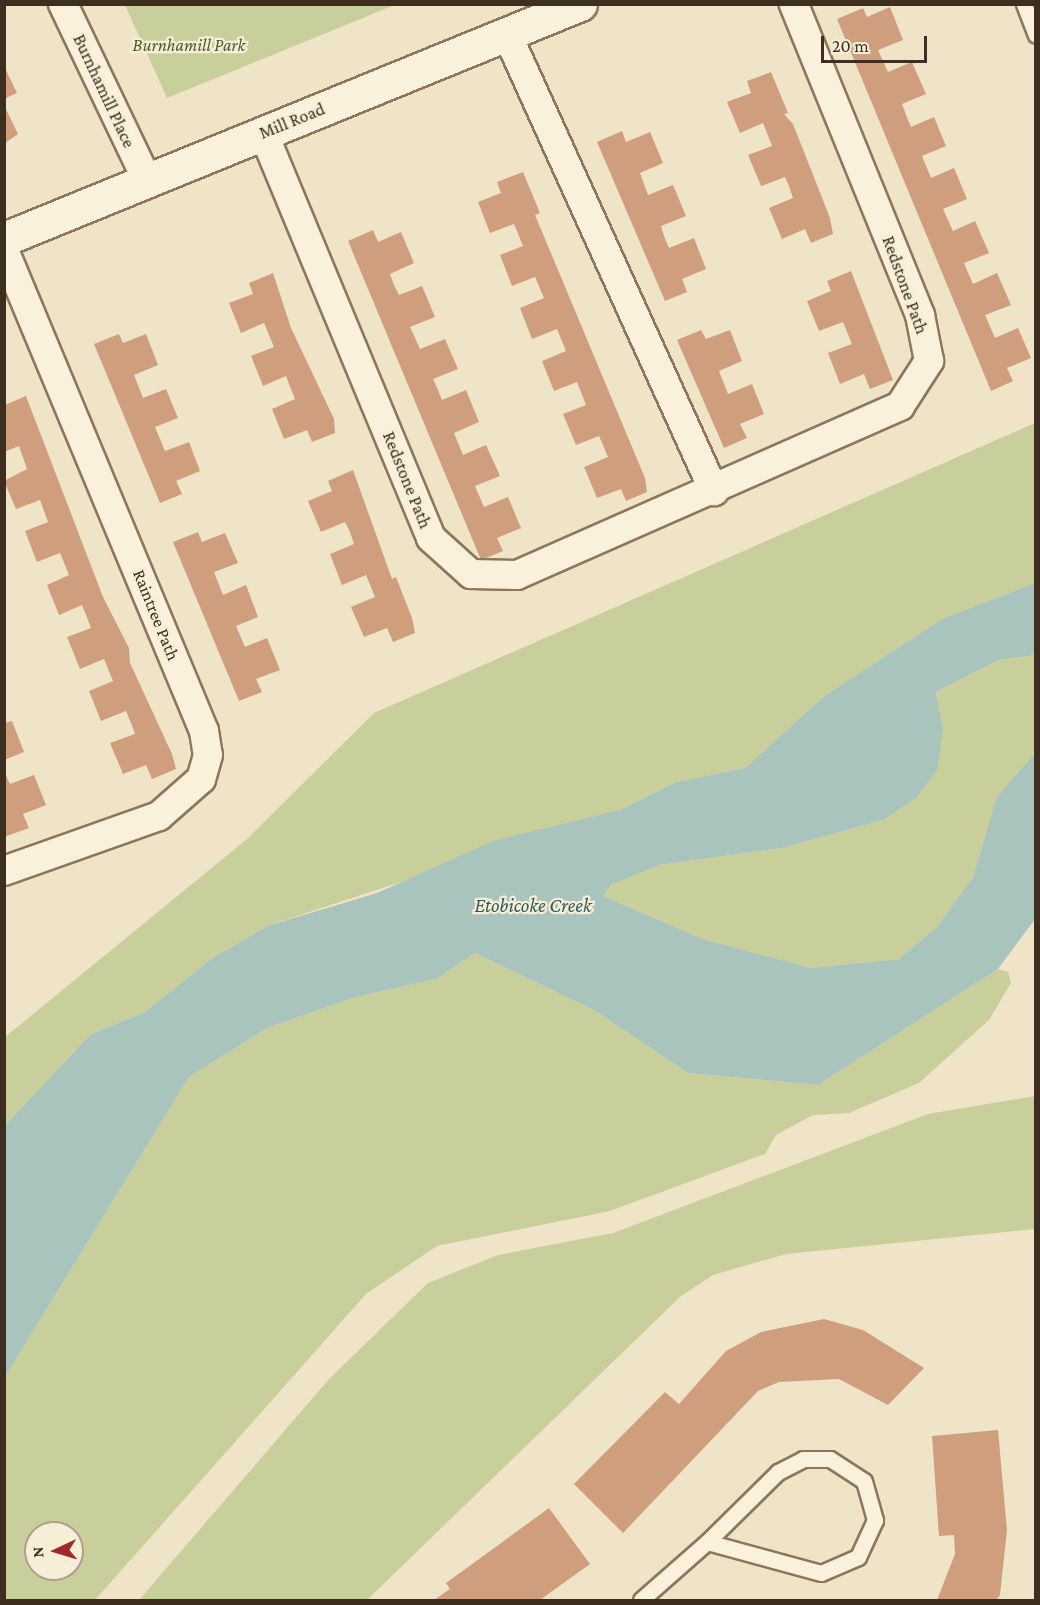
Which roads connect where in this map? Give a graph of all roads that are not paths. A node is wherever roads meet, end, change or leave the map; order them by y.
1 (63, 4) edge
2 (579, 4) edge
3 (794, 4) edge
4 (1023, 4) edge
5 (507, 34) junction
6 (1035, 35) edge
7 (263, 132) junction
8 (146, 178) junction
9 (4, 239) edge
10 (4, 250) edge
11 (714, 491) junction
12 (4, 871) edge
13 (707, 1542) junction
14 (641, 1600) edge

1 - 8 street, Burnhamill Place
2 - 5 street, Mill Road
3 - 11 street, Redstone Path
4 - 6 lane
5 - 7 street, Mill Road
5 - 11 street
7 - 8 street, Mill Road
7 - 11 street, Redstone Path
8 - 9 street, Mill Road
10 - 12 street, Raintree Path
13 - 13 lane
13 - 14 lane

